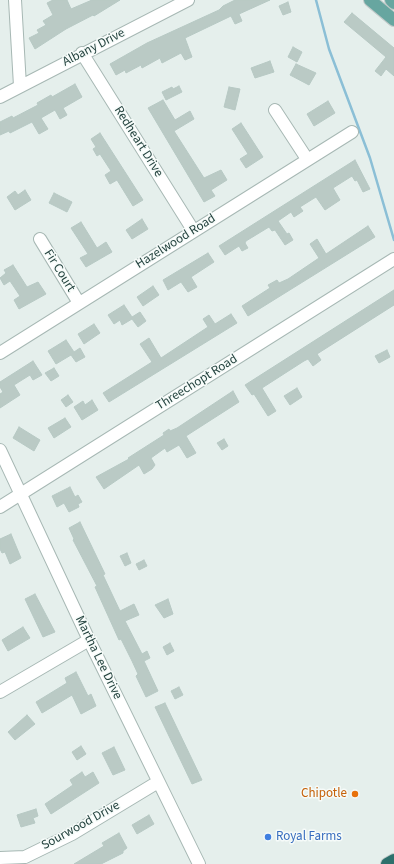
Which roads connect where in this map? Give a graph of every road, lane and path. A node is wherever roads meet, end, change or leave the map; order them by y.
1 (15, 0) edge
2 (188, 0) edge
3 (370, 0) edge
4 (391, 0) edge
5 (394, 3) edge
6 (394, 20) edge
7 (82, 53) junction
8 (20, 86) junction
9 (0, 97) edge
10 (275, 110) dead end
11 (352, 132) dead end
12 (307, 159) junction
13 (193, 230) junction
14 (40, 240) dead end
15 (394, 260) edge
16 (79, 303) junction
17 (0, 353) edge
18 (0, 450) edge
19 (21, 493) junction
20 (0, 507) edge
21 (89, 640) junction
22 (0, 692) edge
23 (158, 782) junction
24 (0, 858) edge
25 (394, 860) edge
26 (199, 864) edge
27 (387, 864) edge

1 - 8 street
2 - 7 street, Albany Drive
3 - 6 main road
4 - 5 main road
7 - 8 street, Albany Drive
7 - 13 street, Redheart Drive
8 - 9 street, Albany Drive
10 - 12 street
11 - 12 street, Hazelwood Road
12 - 13 street, Hazelwood Road
13 - 16 street, Hazelwood Road
14 - 16 street, Fir Court
15 - 19 street, Threechopt Road
16 - 17 street, Hazelwood Road
18 - 19 street, Martha Lee Drive
19 - 20 street, Threechopt Road
19 - 21 street, Martha Lee Drive
21 - 22 street
21 - 23 street, Martha Lee Drive
23 - 24 street, Sourwood Drive
23 - 26 street, Martha Lee Drive
25 - 27 highway

